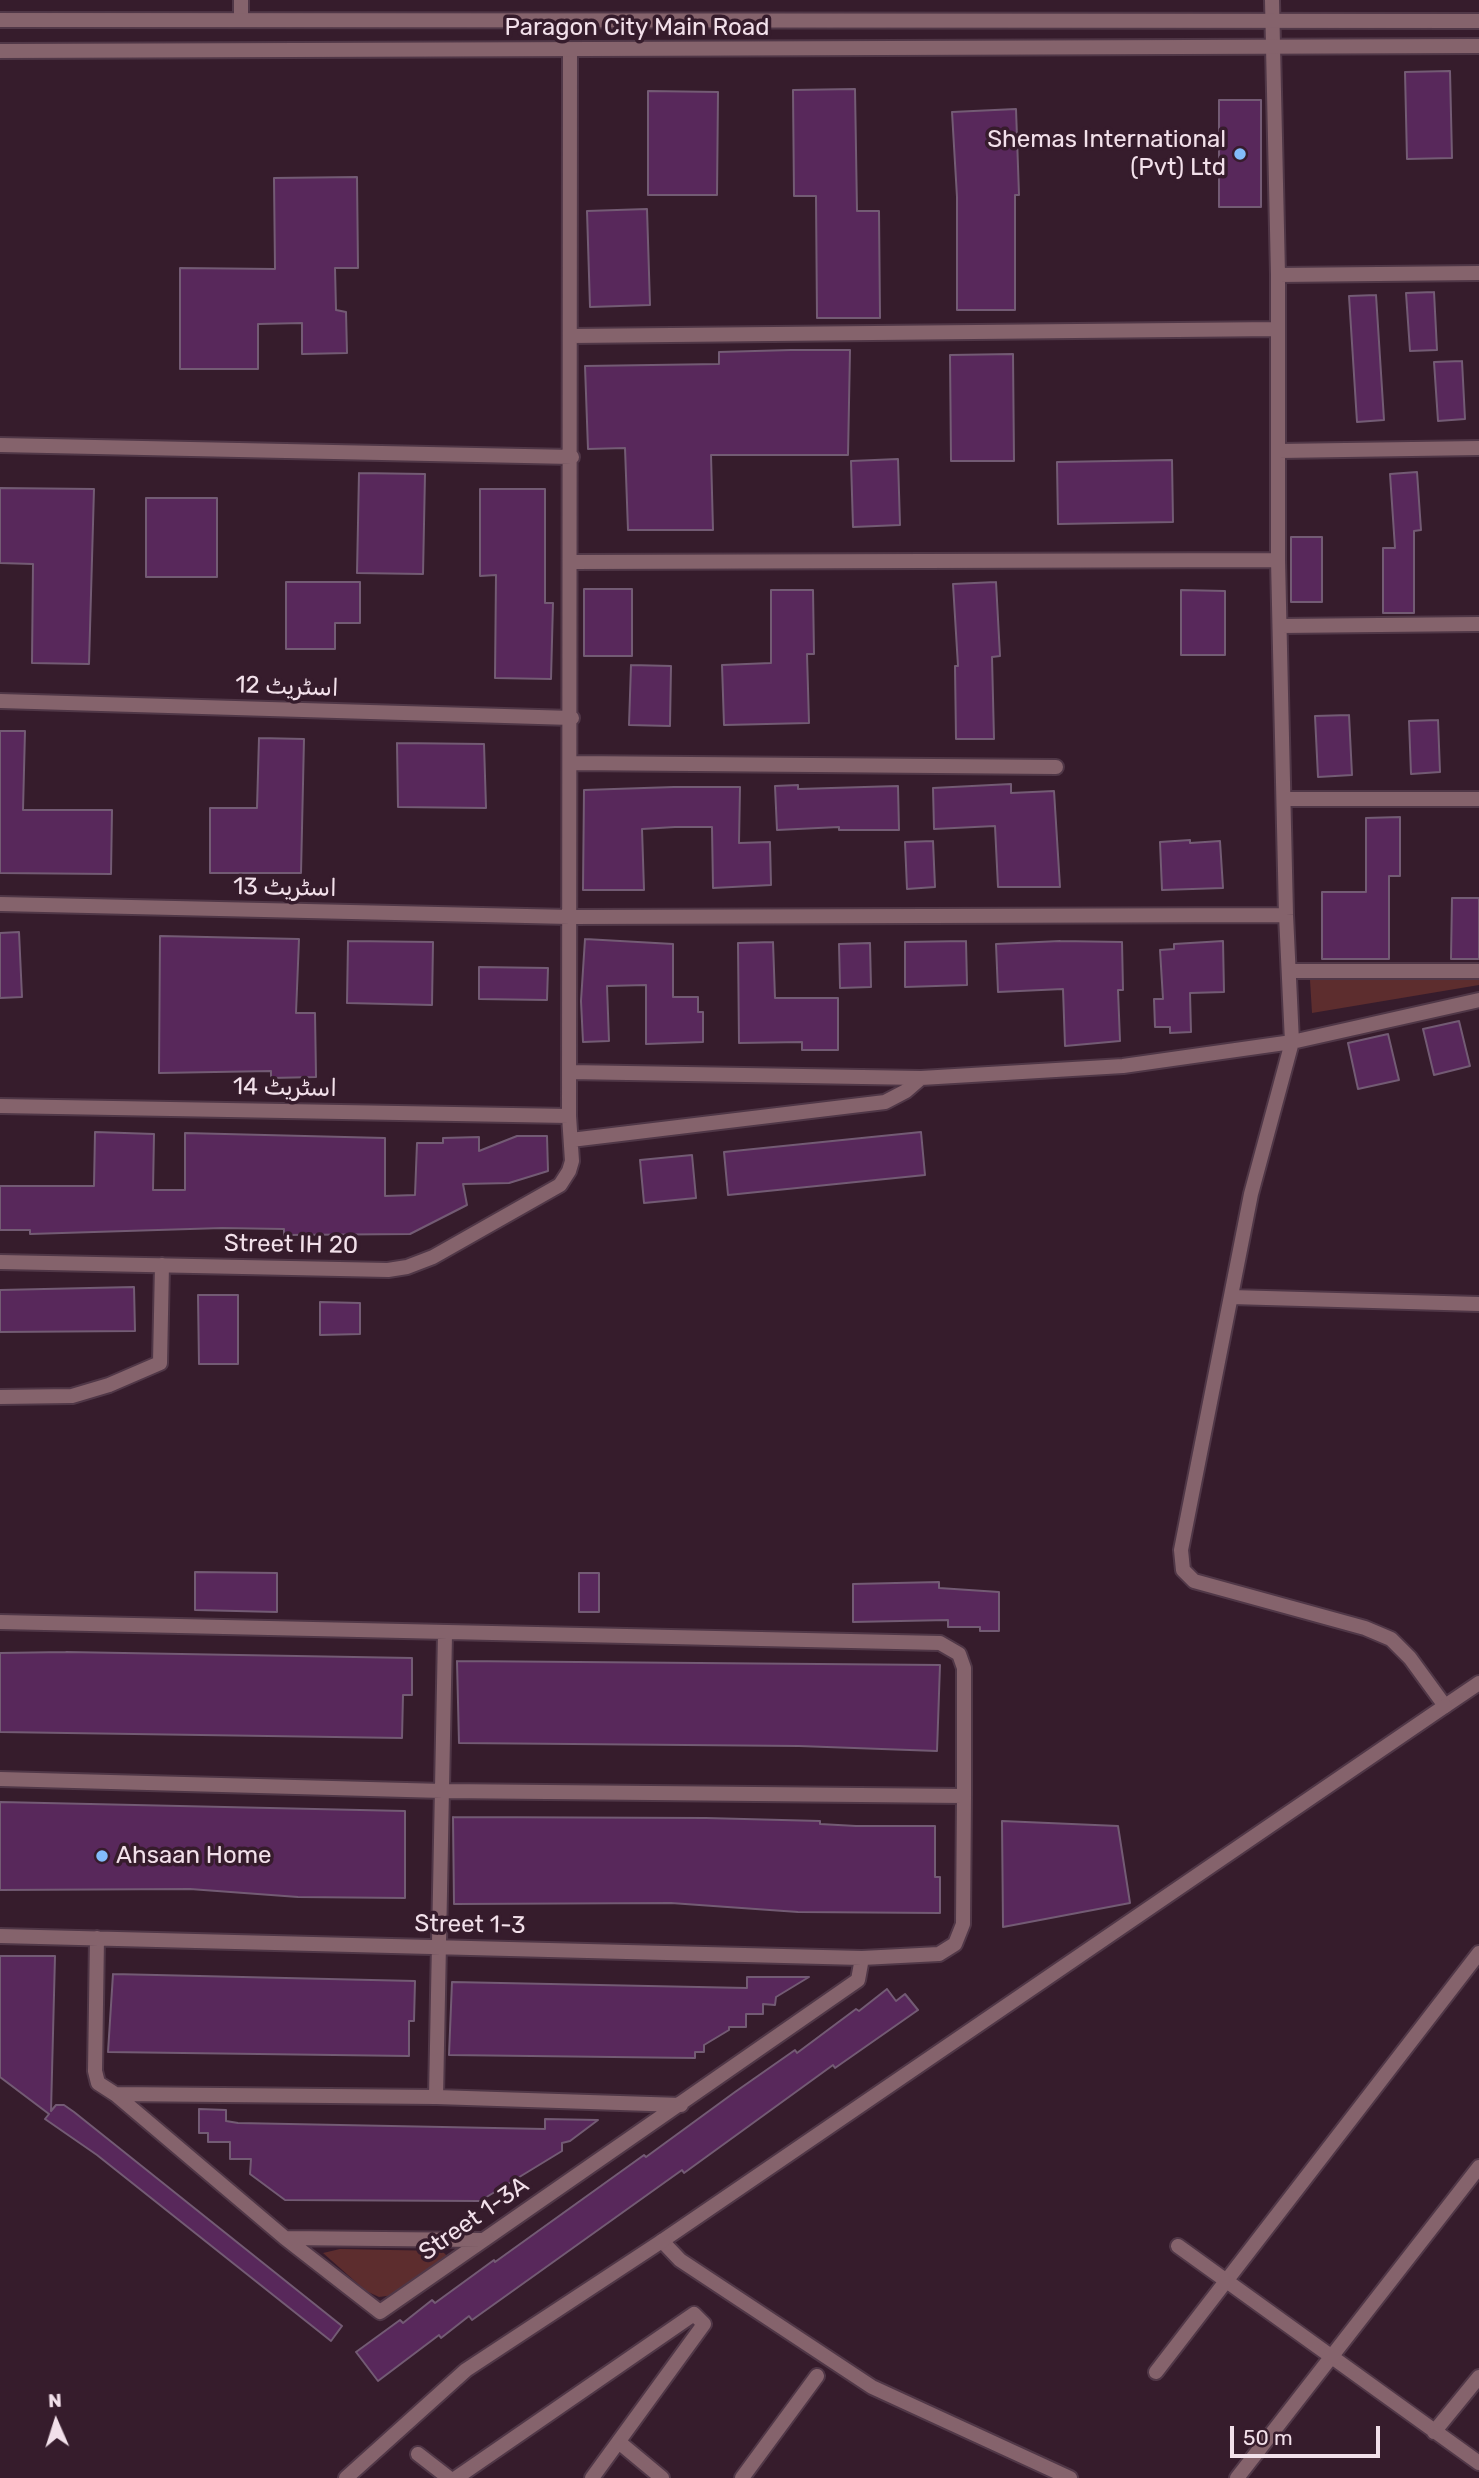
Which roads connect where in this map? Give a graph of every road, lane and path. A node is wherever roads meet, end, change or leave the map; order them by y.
1 (241, 0) edge
2 (1272, 0) edge
3 (0, 20) edge
4 (241, 20) junction
5 (1273, 21) junction
6 (1479, 21) edge
7 (1479, 46) edge
8 (1274, 48) junction
9 (0, 51) edge
10 (570, 51) junction
11 (1479, 273) edge
12 (1278, 275) junction
13 (1278, 329) junction
14 (571, 336) junction
15 (0, 444) edge
16 (1479, 448) edge
17 (1279, 451) junction
18 (572, 457) junction
19 (1278, 560) junction
20 (572, 562) junction
21 (1479, 624) edge
22 (1280, 626) junction
23 (0, 701) edge
24 (572, 718) junction
25 (571, 762) junction
26 (1056, 767) dead end
27 (1285, 799) junction
28 (1479, 799) edge
29 (0, 904) edge
30 (1286, 915) junction
31 (570, 917) junction
32 (1289, 971) junction
33 (1479, 971) edge
34 (1479, 1000) edge
35 (1292, 1042) junction
36 (569, 1072) junction
37 (922, 1078) junction
38 (0, 1106) edge
39 (569, 1116) junction
40 (571, 1140) junction
41 (0, 1262) edge
42 (162, 1265) junction
43 (1231, 1297) junction
44 (1479, 1304) edge
45 (0, 1397) edge
46 (0, 1622) edge
47 (445, 1634) junction
48 (1479, 1683) edge
49 (1445, 1706) junction
50 (0, 1779) edge
51 (443, 1791) junction
52 (964, 1796) junction
53 (0, 1936) edge
54 (97, 1938) junction
55 (438, 1947) junction
56 (1479, 1953) edge
57 (862, 1958) junction
58 (115, 2094) junction
59 (436, 2097) junction
60 (681, 2105) junction
61 (1479, 2167) edge
62 (285, 2238) junction
63 (482, 2240) junction
64 (662, 2241) junction
65 (1178, 2246) dead end
66 (1226, 2281) junction
67 (1331, 2358) junction
68 (1156, 2372) dead end
69 (817, 2376) dead end
70 (1479, 2377) edge
71 (1434, 2432) junction
72 (620, 2443) junction
73 (418, 2454) dead end
74 (1479, 2463) edge
75 (346, 2478) edge
76 (449, 2478) edge
77 (456, 2478) edge
78 (592, 2478) edge
79 (662, 2478) edge
80 (742, 2478) edge
81 (1070, 2478) edge
82 (1237, 2478) edge

1 - 4 street
2 - 5 street
3 - 4 street, Paragon City Main Road
4 - 5 street, Paragon City Main Road
5 - 6 street, Paragon City Main Road
5 - 8 street
7 - 8 street, Paragon City Main Road
8 - 10 street, Paragon City Main Road
8 - 12 street
9 - 10 street, Paragon City Main Road
10 - 14 street
11 - 12 street
12 - 13 street
13 - 14 street
13 - 17 street
14 - 18 street
15 - 18 street
16 - 17 street
17 - 19 street
18 - 20 street
19 - 20 street
19 - 22 street
20 - 24 street
21 - 22 street
22 - 27 street
23 - 24 street, اسٹریٹ 12
24 - 25 street
25 - 26 street
25 - 31 street
27 - 28 street
27 - 30 street
29 - 31 street, اسٹریٹ 13
30 - 31 street, اسٹریٹ 13
30 - 32 street
31 - 36 street
32 - 33 street
32 - 35 street
34 - 35 street
35 - 37 street
35 - 43 street
36 - 37 street
36 - 39 street
37 - 40 street
38 - 39 street, اسٹریٹ 14
39 - 40 street
40 - 42 street, Street IH 20
41 - 42 street, Street IH 20
42 - 45 street
43 - 44 street
43 - 49 street
46 - 47 street
47 - 51 street
47 - 52 street
48 - 49 street
49 - 64 street
50 - 51 street
51 - 52 street
51 - 55 street
52 - 57 street, Street 1-3
53 - 54 street, Street 1-3
54 - 55 street, Street 1-3
54 - 58 street, Street 1-3A
55 - 57 street, Street 1-3
55 - 59 street
56 - 66 street
57 - 60 street, Street 1-3A
58 - 59 street
58 - 62 street, Street 1-3A
59 - 60 street
60 - 63 street, Street 1-3A
61 - 67 street
62 - 63 street
62 - 63 street, Street 1-3A
64 - 75 street
64 - 81 street
65 - 66 street
66 - 67 street
66 - 68 street
67 - 71 street
67 - 82 street
69 - 80 street
70 - 71 street
71 - 74 street
72 - 77 street
72 - 78 street
72 - 79 street
73 - 76 street

